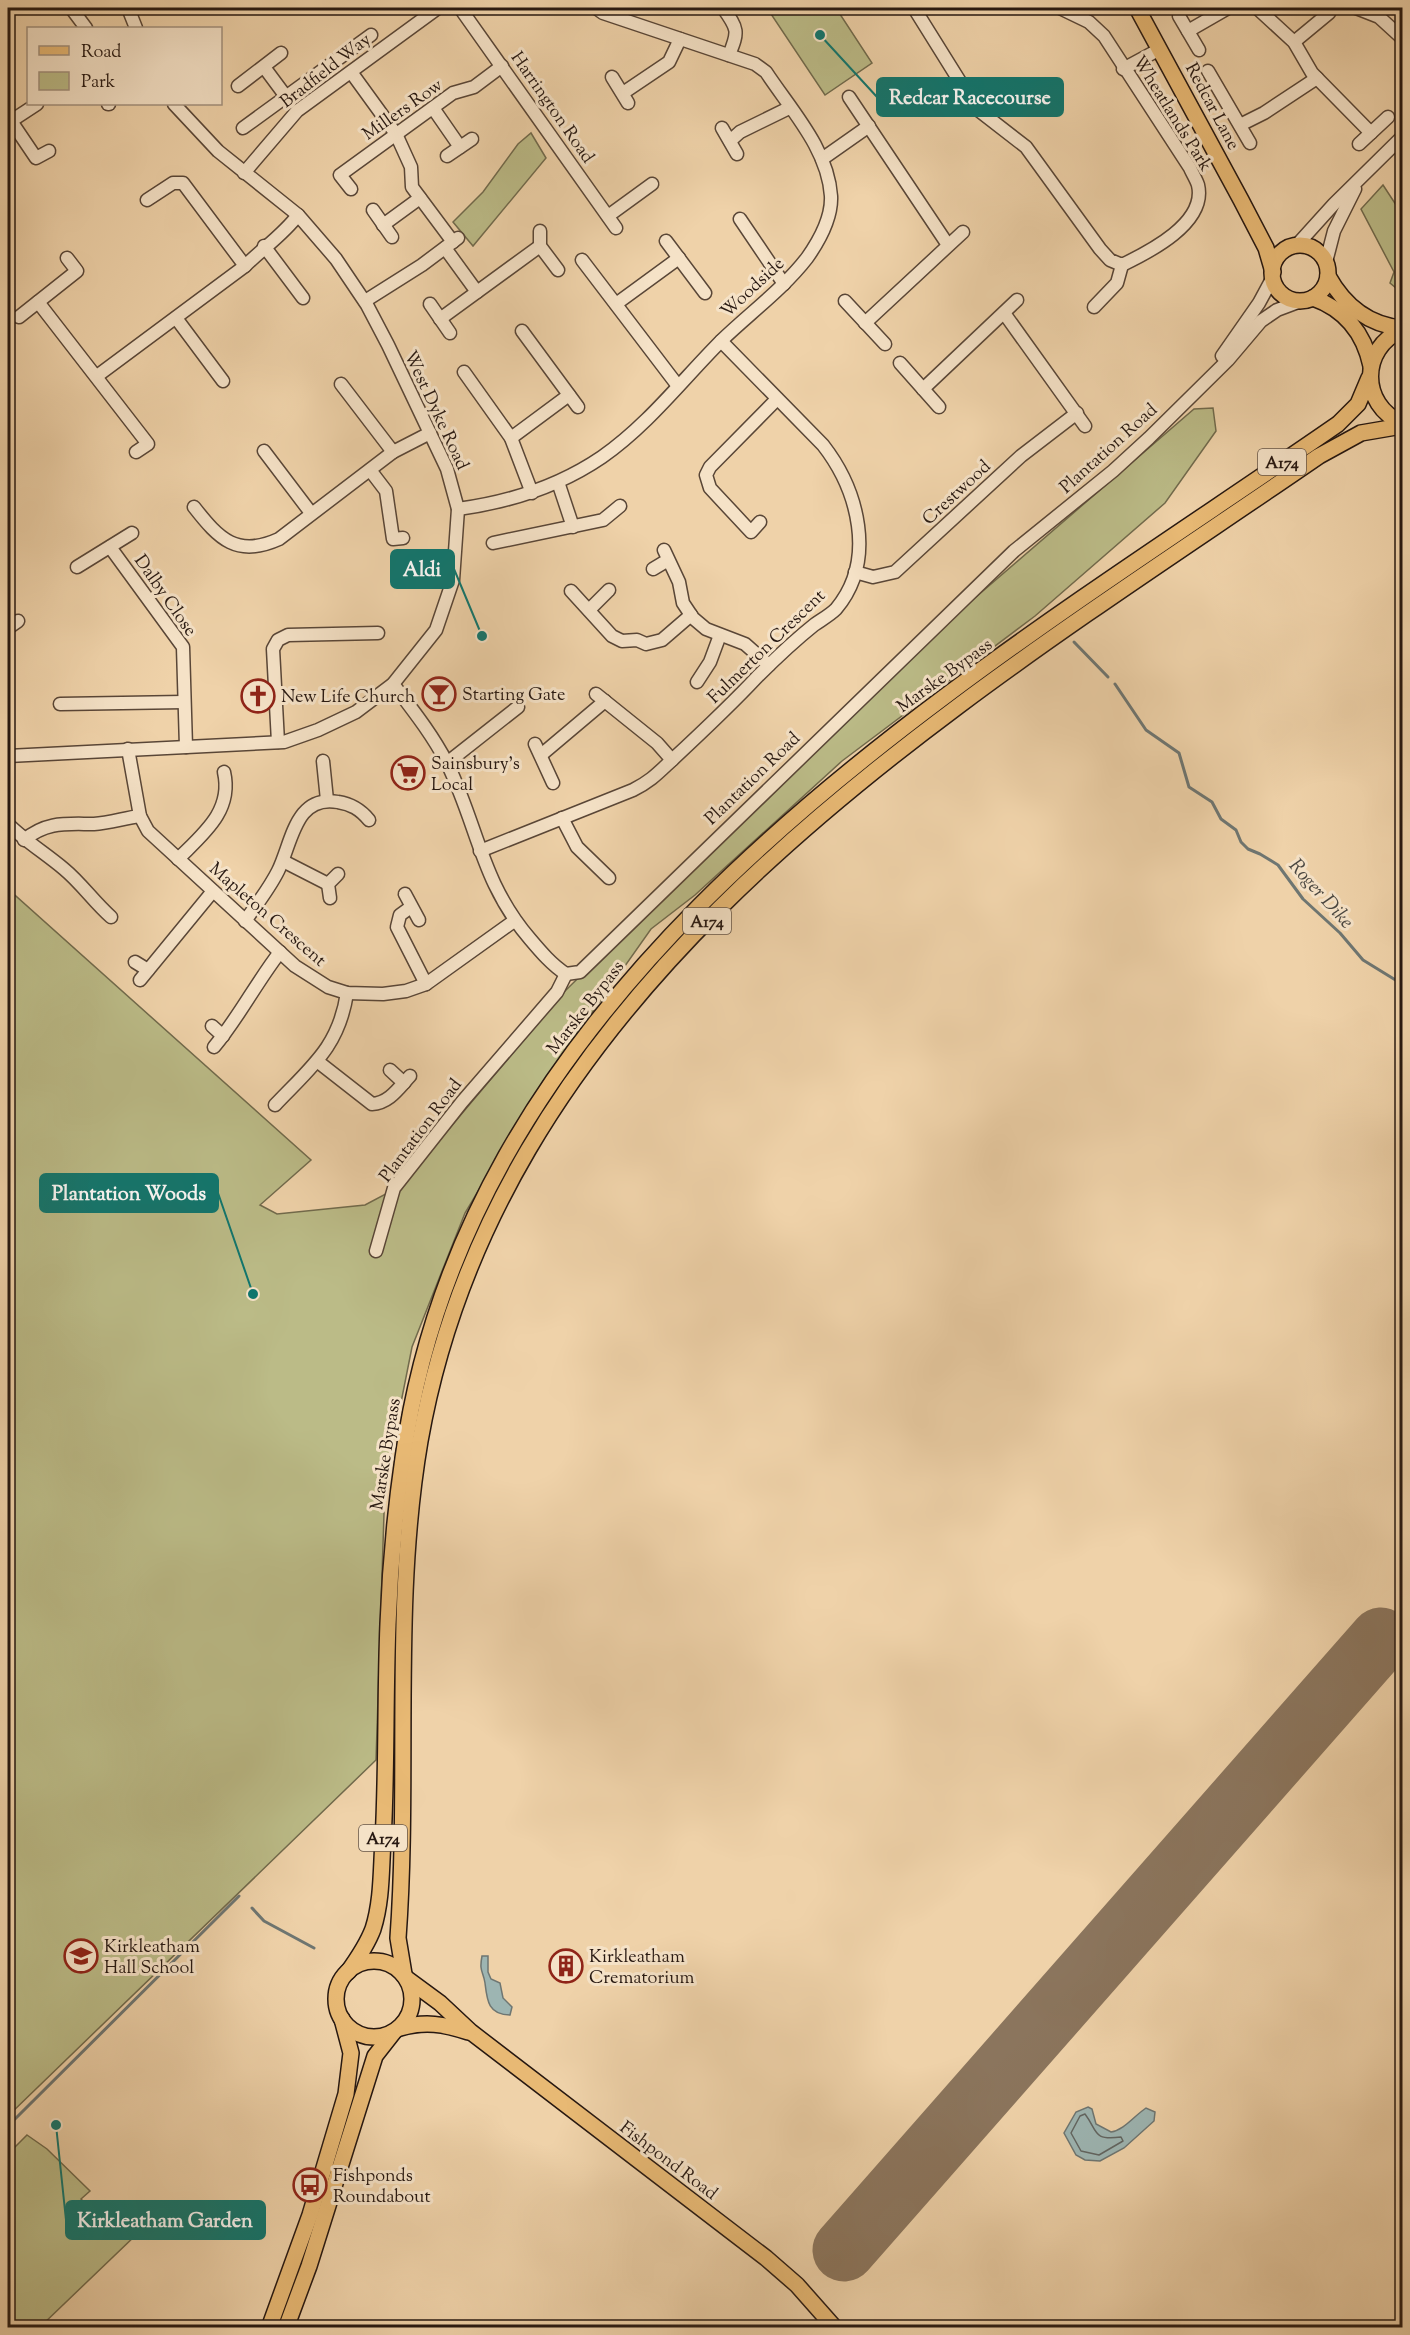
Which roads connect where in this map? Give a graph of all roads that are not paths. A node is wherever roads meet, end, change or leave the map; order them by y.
1 (71, 8) edge
2 (128, 8) edge
3 (438, 8) edge
4 (460, 8) edge
5 (596, 8) edge
6 (723, 8) edge
7 (914, 8) edge
8 (1060, 8) edge
9 (1137, 8) edge
10 (1228, 8) edge
11 (1257, 8) edge
12 (1332, 8) edge
13 (1356, 8) edge
14 (1179, 16) dead end
15 (85, 27) edge
16 (136, 27) edge
17 (1188, 31) junction
18 (1401, 34) edge
19 (371, 35) dead end
20 (680, 39) junction
21 (1294, 42) junction
22 (1160, 49) junction
23 (1199, 50) dead end
24 (281, 53) dead end
25 (729, 56) junction
26 (502, 66) junction
27 (264, 67) junction
28 (1123, 69) junction
29 (1208, 71) dead end
30 (351, 72) junction
31 (612, 77) dead end
32 (1317, 78) junction
33 (237, 86) dead end
34 (286, 97) junction
35 (849, 98) dead end
36 (35, 105) edge
37 (175, 105) edge
38 (433, 108) junction
39 (789, 108) junction
40 (297, 111) junction
41 (1388, 117) dead end
42 (9, 122) edge
43 (869, 126) junction
44 (1240, 126) junction
45 (243, 128) dead end
46 (722, 129) dead end
47 (1371, 133) junction
48 (396, 134) junction
49 (1402, 136) edge
50 (472, 139) dead end
51 (729, 141) junction
52 (1250, 143) dead end
53 (1359, 144) dead end
54 (460, 147) junction
55 (49, 151) dead end
56 (737, 154) dead end
57 (447, 156) dead end
58 (822, 159) junction
59 (244, 172) junction
60 (1359, 182) junction
61 (652, 184) dead end
62 (351, 189) dead end
63 (420, 198) junction
64 (147, 200) dead end
65 (373, 210) dead end
66 (298, 215) junction
67 (608, 216) junction
68 (741, 219) dead end
69 (1253, 224) junction
70 (383, 225) junction
71 (616, 228) dead end
72 (540, 231) dead end
73 (963, 232) dead end
74 (392, 237) dead end
75 (666, 241) dead end
76 (453, 243) junction
77 (948, 245) junction
78 (264, 246) junction
79 (540, 246) junction
80 (1292, 247) junction
81 (67, 258) dead end
82 (679, 258) junction
83 (582, 260) dead end
84 (1122, 265) junction
85 (245, 266) junction
86 (1327, 269) junction
87 (558, 270) dead end
88 (1273, 275) junction
89 (784, 284) junction
90 (477, 292) junction
91 (705, 293) dead end
92 (303, 298) dead end
93 (1017, 300) dead end
94 (1307, 300) junction
95 (365, 301) junction
96 (844, 301) dead end
97 (38, 302) junction
98 (430, 304) dead end
99 (616, 304) junction
100 (1094, 307) dead end
101 (1004, 313) junction
102 (19, 317) dead end
103 (176, 318) junction
104 (440, 319) junction
105 (865, 323) junction
106 (1402, 329) edge
107 (522, 332) dead end
108 (450, 333) dead end
109 (721, 341) junction
110 (885, 344) dead end
111 (900, 363) dead end
112 (464, 372) dead end
113 (1370, 372) junction
114 (1212, 373) junction
115 (97, 376) junction
116 (223, 381) dead end
117 (341, 384) dead end
118 (678, 386) junction
119 (923, 389) junction
120 (569, 395) junction
121 (777, 399) junction
122 (578, 407) dead end
123 (939, 407) dead end
124 (1077, 413) junction
125 (1402, 424) edge
126 (1085, 426) dead end
127 (430, 433) junction
128 (511, 438) junction
129 (136, 452) dead end
130 (264, 452) dead end
131 (393, 452) junction
132 (370, 470) junction
133 (558, 482) junction
134 (532, 493) junction
135 (620, 506) dead end
136 (194, 507) dead end
137 (458, 509) junction
138 (311, 513) junction
139 (760, 522) dead end
140 (573, 527) junction
141 (132, 533) dead end
142 (403, 538) dead end
143 (493, 543) dead end
144 (110, 547) junction
145 (77, 567) dead end
146 (653, 569) dead end
147 (855, 572) junction
148 (609, 590) dead end
149 (571, 591) dead end
150 (589, 610) junction
151 (691, 615) junction
152 (378, 633) dead end
153 (720, 635) junction
154 (769, 665) junction
155 (706, 678) dead end
156 (393, 684) junction
157 (184, 702) junction
158 (60, 704) dead end
159 (518, 707) dead end
160 (278, 742) junction
161 (186, 747) junction
162 (128, 749) junction
163 (8, 756) edge
164 (672, 760) junction
165 (447, 763) junction
166 (320, 768) dead end
167 (224, 772) dead end
168 (553, 783) dead end
169 (241, 784) dead end
170 (227, 785) junction
171 (327, 800) junction
172 (364, 810) dead end
173 (140, 816) junction
174 (562, 818) junction
175 (8, 824) edge
176 (24, 840) junction
177 (480, 851) junction
178 (178, 860) junction
179 (283, 861) junction
180 (338, 874) dead end
181 (609, 878) dead end
182 (328, 884) junction
183 (213, 891) junction
184 (405, 894) dead end
185 (330, 897) dead end
186 (411, 907) junction
187 (111, 917) dead end
188 (419, 920) dead end
189 (245, 921) junction
190 (514, 921) junction
191 (280, 952) junction
192 (135, 962) dead end
193 (566, 974) junction
194 (426, 984) junction
195 (347, 993) junction
196 (212, 1026) dead end
197 (223, 1036) junction
198 (214, 1047) dead end
199 (318, 1061) junction
200 (390, 1070) dead end
201 (282, 1103) dead end
202 (376, 1251) dead end
203 (348, 1972) junction
204 (405, 1976) junction
205 (342, 2019) junction
206 (397, 2030) junction
207 (471, 2032) junction
208 (269, 2328) edge
209 (286, 2328) edge
210 (835, 2328) edge

1 - 15 street
2 - 16 street
3 - 30 street, Bradfield Way
4 - 26 street, Harrington Road
5 - 20 street, Woodside
6 - 25 street
7 - 84 street
8 - 28 street, Wheatlands Park
9 - 22 main road, Redcar Lane
10 - 17 street
11 - 21 street
12 - 21 street
13 - 18 street
14 - 17 street
17 - 23 street
19 - 34 street
20 - 25 street, Woodside
20 - 31 street
21 - 32 street
22 - 28 street
22 - 69 main road, Redcar Lane
24 - 27 street
25 - 39 street, Woodside
26 - 38 street, Millers Row
26 - 67 street, Harrington Road
27 - 33 street
27 - 34 street
28 - 84 street, Wheatlands Park
29 - 44 street
30 - 40 street, Bradfield Way
30 - 48 street
32 - 44 street
32 - 47 street
34 - 40 street
34 - 45 street
35 - 43 street
36 - 42 street
37 - 59 street, West Dyke Road
38 - 48 street, Millers Row
38 - 54 street
39 - 51 street
39 - 58 street, Woodside
40 - 59 street, Bradfield Way
41 - 47 street
42 - 55 street
43 - 58 street
43 - 77 street
44 - 52 street
46 - 51 street
47 - 53 street
48 - 62 street, Millers Row
48 - 63 street
49 - 60 street
50 - 54 street
51 - 56 street
54 - 57 street
58 - 89 street, Woodside
59 - 66 street, West Dyke Road
60 - 80 street
60 - 86 street
61 - 67 street
63 - 70 street
63 - 76 street
64 - 85 street
65 - 70 street
66 - 78 street
66 - 95 street, West Dyke Road
67 - 71 street, Harrington Road
68 - 89 street
69 - 80 main road, Redcar Lane
69 - 88 main road, Redcar Lane
70 - 74 street
72 - 79 street
73 - 77 street
75 - 82 street
76 - 90 street
76 - 95 street
77 - 105 street
78 - 85 street
78 - 92 street
79 - 87 street
79 - 90 street
80 - 86 main road
80 - 88 main road
81 - 97 street
82 - 91 street
82 - 99 street
83 - 99 street
84 - 100 street
85 - 103 street
86 - 94 main road
86 - 106 main road
88 - 94 main road
88 - 114 street, Plantation Road
89 - 109 street, Woodside
90 - 104 street
93 - 101 street
94 - 113 main road
94 - 114 street, Plantation Road
95 - 127 street, West Dyke Road
96 - 105 street
97 - 102 street
97 - 115 street
98 - 104 street
99 - 118 street
101 - 119 street
101 - 124 street
103 - 115 street
103 - 116 street
104 - 108 street
105 - 110 street
106 - 113 main road, A174
107 - 120 street
109 - 118 street, Woodside
109 - 121 street, Fulmerton Crescent
111 - 119 street
112 - 128 street
113 - 125 main road, A174
113 - 203 main road, Marske Bypass / A174
114 - 193 street, Plantation Road
115 - 129 street
117 - 131 street
118 - 133 street, Woodside
119 - 123 street
120 - 122 street
120 - 128 street
121 - 139 street
121 - 147 street, Fulmerton Crescent
124 - 126 street
124 - 147 street, Crestwood
125 - 204 main road, Marske Bypass / A174
127 - 131 street
127 - 137 street, West Dyke Road
128 - 134 street
130 - 138 street
131 - 132 street
132 - 138 street
132 - 142 street
133 - 134 street, Woodside
133 - 140 street
134 - 137 street, Woodside
135 - 140 street
136 - 138 street
137 - 156 street, West Dyke Road
140 - 143 street
141 - 144 street, Dalby Close
144 - 145 street, Dalby Close
144 - 157 street, Dalby Close
146 - 151 street
147 - 154 street, Fulmerton Crescent
148 - 150 street
149 - 150 street
150 - 151 street
151 - 153 street
152 - 160 street
153 - 154 street
153 - 155 street
154 - 164 street, Fulmerton Crescent
156 - 160 street, West Dyke Road
156 - 165 street
157 - 158 street
157 - 161 street, Dalby Close
159 - 165 street
160 - 161 street, West Dyke Road
161 - 162 street, West Dyke Road
162 - 163 street, West Dyke Road
162 - 173 street, Mapleton Crescent
164 - 168 street
164 - 174 street, Fulmerton Crescent
165 - 177 street
166 - 171 street
167 - 170 street
169 - 170 street
170 - 178 street
171 - 172 street
171 - 179 street
173 - 176 street
173 - 178 street, Mapleton Crescent
174 - 177 street, Fulmerton Crescent
174 - 181 street
175 - 176 street
176 - 187 street
177 - 190 street
178 - 183 street, Mapleton Crescent
179 - 182 street
179 - 189 street
180 - 182 street
182 - 185 street
183 - 189 street, Mapleton Crescent
183 - 192 street
184 - 186 street
186 - 188 street
186 - 194 street
189 - 191 street, Mapleton Crescent
190 - 193 street
190 - 194 street, Mapleton Crescent
191 - 195 street, Mapleton Crescent
191 - 197 street
193 - 202 street, Plantation Road
194 - 195 street, Mapleton Crescent
195 - 199 street
196 - 197 street
197 - 198 street
199 - 200 street
199 - 201 street
203 - 204 main road
203 - 205 main road, A174
204 - 206 main road, A174
204 - 207 main road, Fishpond Road
205 - 206 main road
205 - 208 main road, A174
206 - 207 main road, Fishpond Road
206 - 209 main road, A174
207 - 210 main road, Fishpond Road

